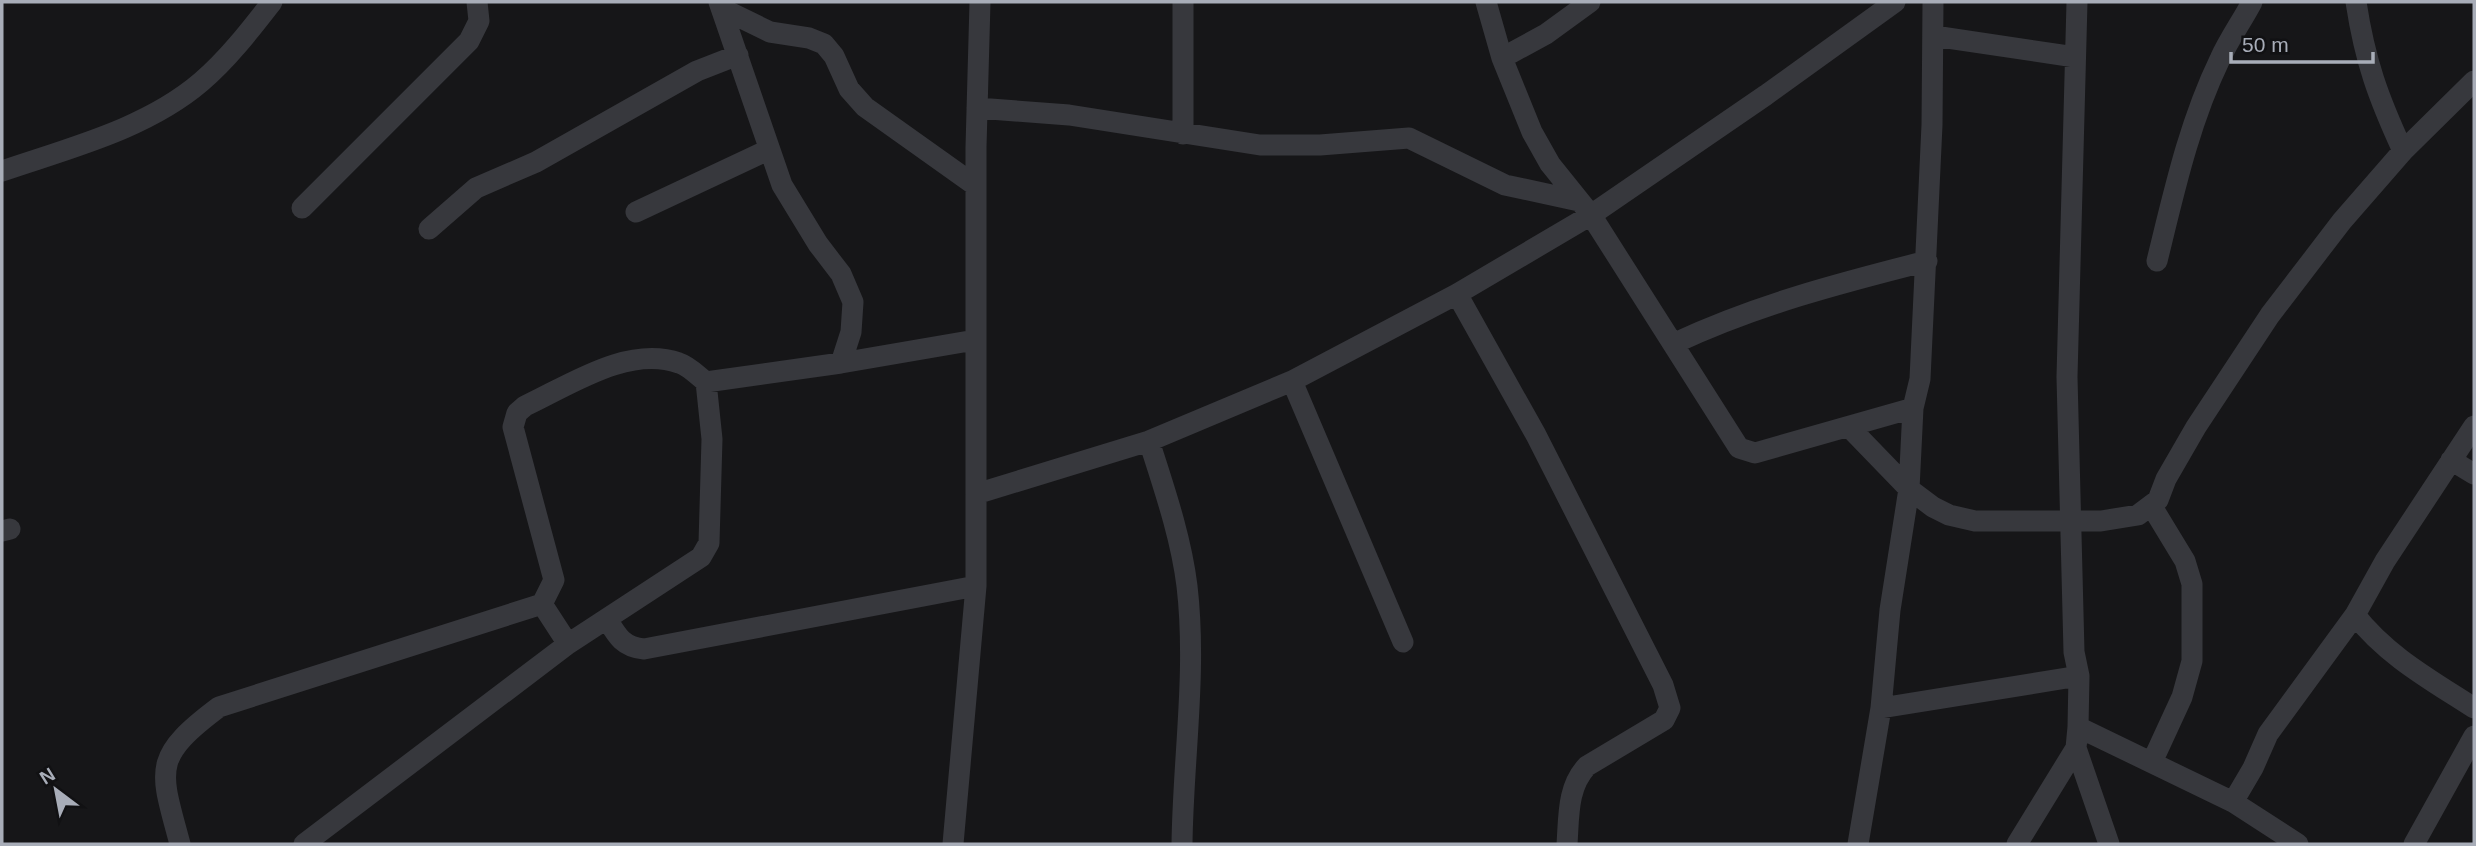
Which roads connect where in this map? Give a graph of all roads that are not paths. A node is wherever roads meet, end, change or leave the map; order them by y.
1 (272, 2) edge
2 (477, 2) edge
3 (980, 2) edge
4 (1183, 2) edge
5 (1486, 2) edge
6 (1590, 2) edge
7 (1895, 2) edge
8 (1933, 2) edge
9 (2077, 2) edge
10 (2252, 2) edge
11 (2356, 2) edge
12 (720, 5) edge
13 (1934, 36) junction
14 (738, 55) junction
15 (2075, 57) junction
16 (1502, 58) junction
17 (2474, 81) edge
18 (977, 108) junction
19 (1183, 134) junction
20 (768, 150) junction
21 (2403, 151) junction
22 (2, 171) edge
23 (976, 186) junction
24 (302, 208) dead end
25 (1585, 208) junction
26 (636, 212) dead end
27 (429, 229) dead end
28 (1927, 261) junction
29 (2157, 261) dead end
30 (1457, 294) junction
31 (975, 340) junction
32 (1675, 343) junction
33 (841, 363) junction
34 (1292, 381) junction
35 (706, 382) junction
36 (1913, 408) junction
37 (2474, 426) edge
38 (1850, 428) junction
39 (1149, 441) junction
40 (2451, 460) junction
41 (2474, 474) edge
42 (1909, 489) junction
43 (976, 494) junction
44 (2151, 505) junction
45 (2072, 521) junction
46 (976, 586) junction
47 (542, 604) junction
48 (2355, 615) junction
49 (607, 619) junction
50 (1403, 642) dead end
51 (568, 644) junction
52 (2079, 676) junction
53 (1881, 708) junction
54 (2474, 708) edge
55 (2474, 736) edge
56 (2077, 737) junction
57 (2152, 760) junction
58 (2233, 802) junction
59 (180, 844) edge
60 (304, 844) edge
61 (953, 844) edge
62 (1182, 844) edge
63 (1567, 844) edge
64 (1858, 844) edge
65 (2017, 844) edge
66 (2109, 844) edge
67 (2298, 844) edge
68 (2414, 844) edge

1 - 22 street
2 - 24 street
3 - 18 street
4 - 19 street
5 - 16 street
6 - 16 street
7 - 25 street
8 - 13 street
9 - 15 street
10 - 29 street
11 - 21 street
12 - 14 street
12 - 23 street
13 - 15 street
13 - 28 street
14 - 20 street
14 - 27 street
15 - 45 street
16 - 25 street
17 - 21 street
18 - 19 street
18 - 23 street
19 - 25 street
20 - 26 street
20 - 33 street
21 - 44 street
23 - 31 street
25 - 30 street
25 - 32 street
28 - 32 street
28 - 36 street
30 - 34 street
30 - 63 street
31 - 33 street
31 - 43 street
32 - 38 street
33 - 35 street
34 - 39 street
34 - 50 street
35 - 47 street
35 - 49 street
36 - 38 street
36 - 42 street
37 - 40 street
38 - 42 street
39 - 43 street
39 - 62 street
40 - 41 street
40 - 48 street
42 - 45 street
42 - 53 street
43 - 46 street
44 - 45 street
44 - 57 street
45 - 52 street
46 - 49 street
46 - 61 street
47 - 51 street
47 - 59 street
48 - 54 street
48 - 58 street
49 - 51 street
51 - 60 street
52 - 53 street
52 - 56 street
53 - 64 street
55 - 68 street
56 - 57 street
56 - 65 street
56 - 66 street
57 - 58 street
58 - 67 street

